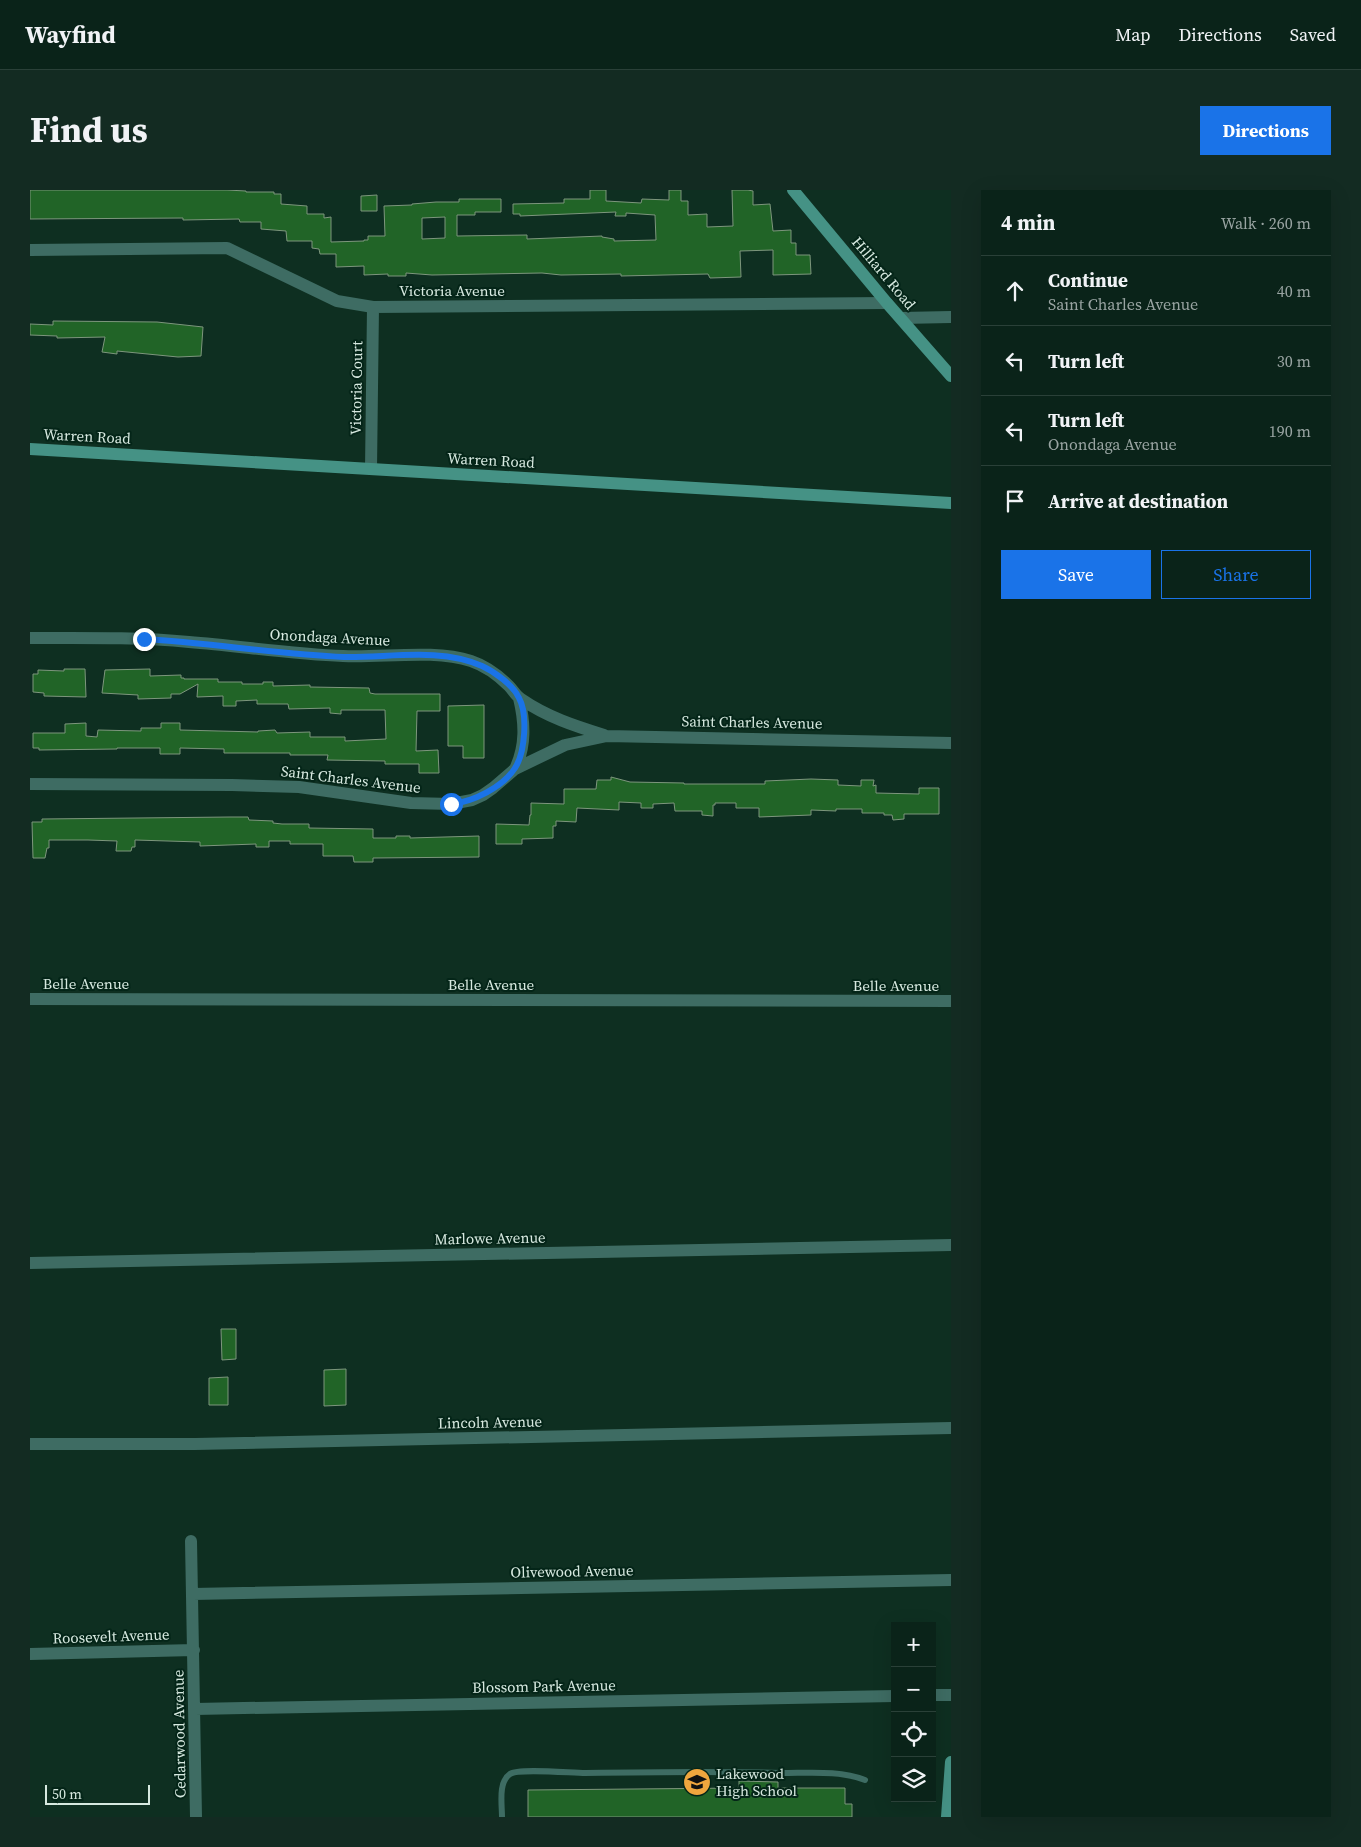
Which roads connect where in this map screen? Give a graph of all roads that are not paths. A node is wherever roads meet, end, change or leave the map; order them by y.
1 (793, 190) edge
2 (30, 250) edge
3 (887, 303) junction
4 (373, 307) junction
5 (951, 317) edge
6 (901, 318) junction
7 (951, 376) edge
8 (30, 449) edge
9 (371, 469) junction
10 (951, 503) edge
11 (30, 638) edge
12 (519, 698) junction
13 (607, 736) junction
14 (951, 742) edge
15 (515, 769) junction
16 (30, 784) edge
17 (30, 999) edge
18 (951, 1001) edge
19 (951, 1244) edge
20 (30, 1263) edge
21 (951, 1428) edge
22 (30, 1444) edge
23 (192, 1542) dead end
24 (951, 1580) edge
25 (193, 1594) junction
26 (194, 1650) junction
27 (30, 1654) edge
28 (936, 1695) edge
29 (951, 1695) edge
30 (891, 1696) edge
31 (195, 1709) junction
32 (951, 1762) edge
33 (865, 1780) dead end
34 (196, 1817) edge
35 (502, 1817) edge
36 (947, 1817) edge

1 - 3 main road, Hilliard Road
2 - 4 street, Victoria Avenue
3 - 4 street, Victoria Avenue
3 - 6 main road, Hilliard Road
4 - 9 street, Victoria Court
5 - 6 street
6 - 7 main road, Hilliard Road
8 - 9 main road, Warren Road
9 - 10 main road, Warren Road
11 - 12 street, Onondaga Avenue
12 - 13 street, Onondaga Avenue
12 - 15 street
13 - 14 street, Saint Charles Avenue
13 - 15 street, Saint Charles Avenue
15 - 16 street, Saint Charles Avenue
17 - 18 street, Belle Avenue
19 - 20 street, Marlowe Avenue
21 - 22 street, Lincoln Avenue
23 - 25 street
24 - 25 street, Olivewood Avenue
25 - 26 street
26 - 27 street, Roosevelt Avenue
26 - 31 street, Cedarwood Avenue
28 - 29 street
30 - 31 street, Blossom Park Avenue
31 - 34 street, Cedarwood Avenue
32 - 36 main road
33 - 35 lane

